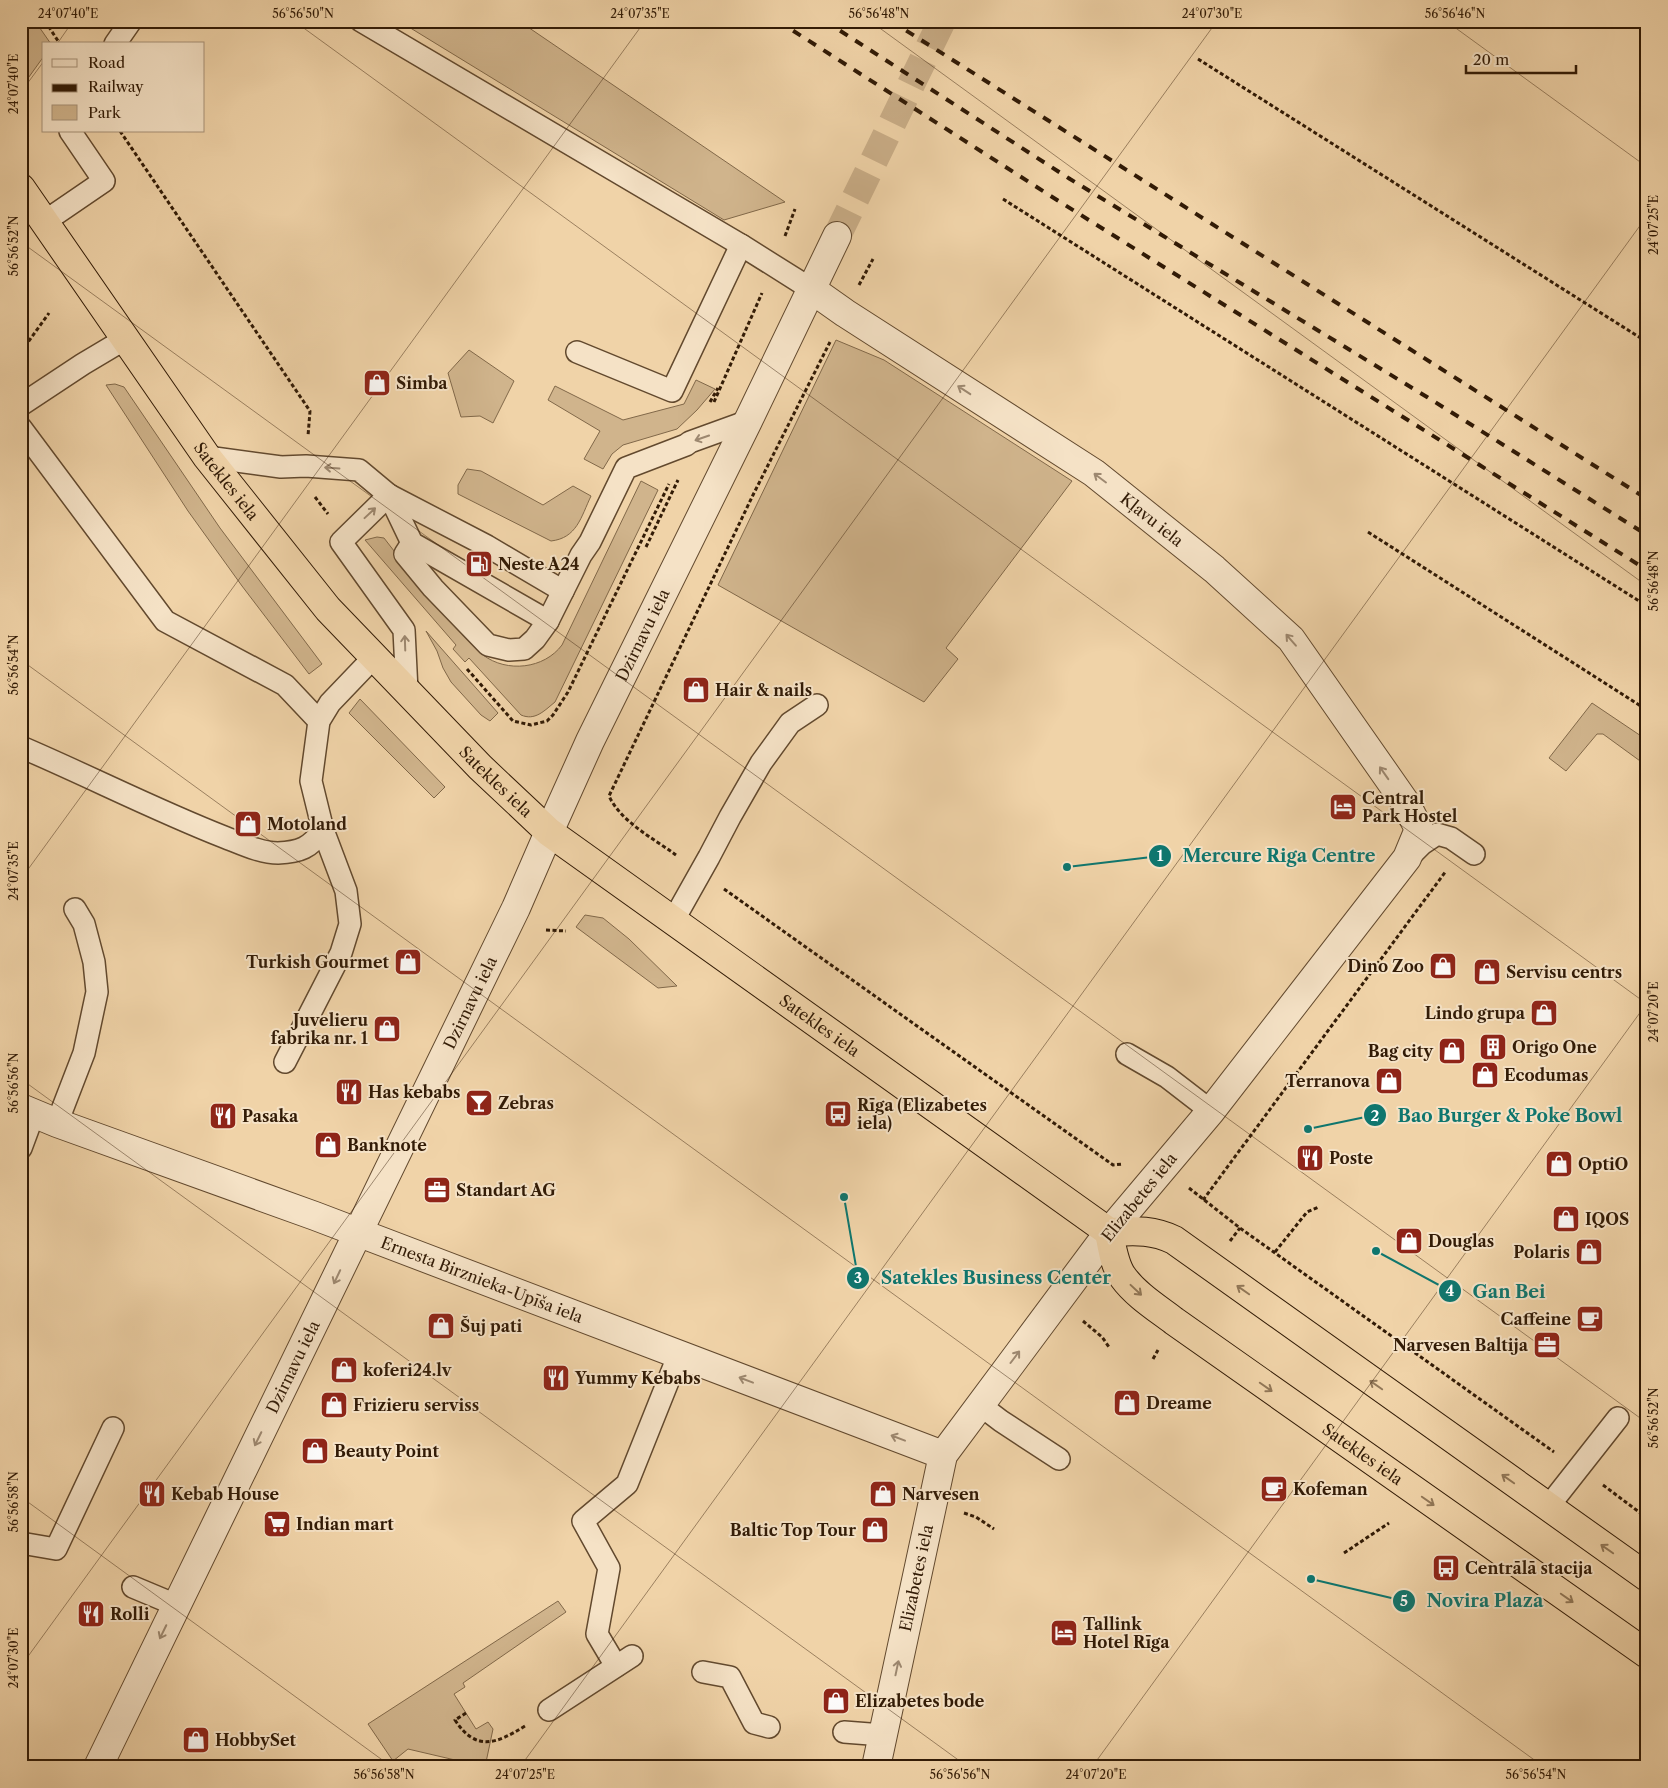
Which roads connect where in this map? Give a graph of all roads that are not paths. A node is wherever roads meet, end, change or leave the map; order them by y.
1 (130, 21) edge
2 (361, 21) edge
3 (116, 42) edge
4 (71, 132) edge
5 (21, 188) edge
6 (44, 222) junction
7 (837, 236) tunnel mouth
8 (741, 245) junction
9 (811, 289) junction
10 (124, 339) junction
11 (577, 352) dead end
12 (21, 405) edge
13 (748, 421) junction
14 (21, 428) edge
15 (207, 457) junction
16 (389, 495) junction
17 (412, 543) junction
18 (563, 591) junction
19 (548, 621) junction
20 (374, 657) junction
21 (406, 691) junction
22 (817, 705) dead end
23 (319, 721) junction
24 (21, 748) edge
25 (1419, 829) joint
26 (323, 830) junction
27 (549, 832) junction
28 (1469, 851) road end
29 (1407, 858) junction
30 (75, 909) dead end
31 (673, 921) junction
32 (1127, 1054) dead end
33 (285, 1062) dead end
34 (1211, 1111) junction
35 (38, 1115) edge
36 (21, 1148) edge
37 (1109, 1232) junction
38 (356, 1233) junction
39 (678, 1354) junction
40 (980, 1405) junction
41 (1618, 1418) dead end
42 (113, 1428) dead end
43 (943, 1455) junction
44 (1059, 1459) dead end
45 (1548, 1508) junction
46 (21, 1542) edge
47 (1647, 1577) edge
48 (133, 1586) dead end
49 (176, 1605) junction
50 (1647, 1654) edge
51 (703, 1672) dead end
52 (549, 1710) road end
53 (769, 1727) dead end
54 (844, 1732) dead end
55 (883, 1735) junction
56 (98, 1767) edge
57 (876, 1767) edge

1 - 3 lane
2 - 8 lane
4 - 6 lane
5 - 6 highway, Satekles iela
6 - 10 highway, Satekles iela
7 - 9 street, Dzirnavu iela
8 - 9 lane
8 - 11 lane
9 - 13 street, Dzirnavu iela
25 -> 9 street, Kļavu iela
10 - 12 lane
10 - 15 highway, Satekles iela
13 -> 18 lane
13 - 27 street, Dzirnavu iela
14 - 23 lane
16 -> 15 lane
15 - 20 highway, Satekles iela
16 - 17 lane
16 - 18 lane
21 -> 16 lane
17 - 19 lane
17 - 19 lane
18 - 19 lane
20 - 21 highway, Satekles iela
20 - 23 lane
21 - 27 highway, Satekles iela
22 - 31 lane
23 - 26 lane
24 - 26 lane
25 - 29 street, Elizabetes iela
26 - 33 lane
27 - 31 highway, Satekles iela
27 - 38 street, Dzirnavu iela
28 - 29 lane
29 - 34 street, Elizabetes iela
30 - 35 lane
31 - 37 highway, Satekles iela
32 - 34 lane
34 - 37 street, Elizabetes iela
35 - 36 lane
35 - 38 street, Ernesta Birznieka-Upīša iela
40 -> 37 street, Elizabetes iela
45 -> 37 highway
37 -> 50 highway, Satekles iela
38 - 39 street, Ernesta Birznieka-Upīša iela
38 -> 49 street, Dzirnavu iela
43 -> 39 street, Ernesta Birznieka-Upīša iela
39 - 52 lane
40 - 43 street, Elizabetes iela
40 - 44 lane
41 - 45 lane
42 - 46 lane
55 -> 43 street, Elizabetes iela
47 -> 45 highway
48 - 49 lane
49 -> 56 street, Dzirnavu iela
51 - 53 lane
54 - 55 lane
55 - 57 street, Elizabetes iela

